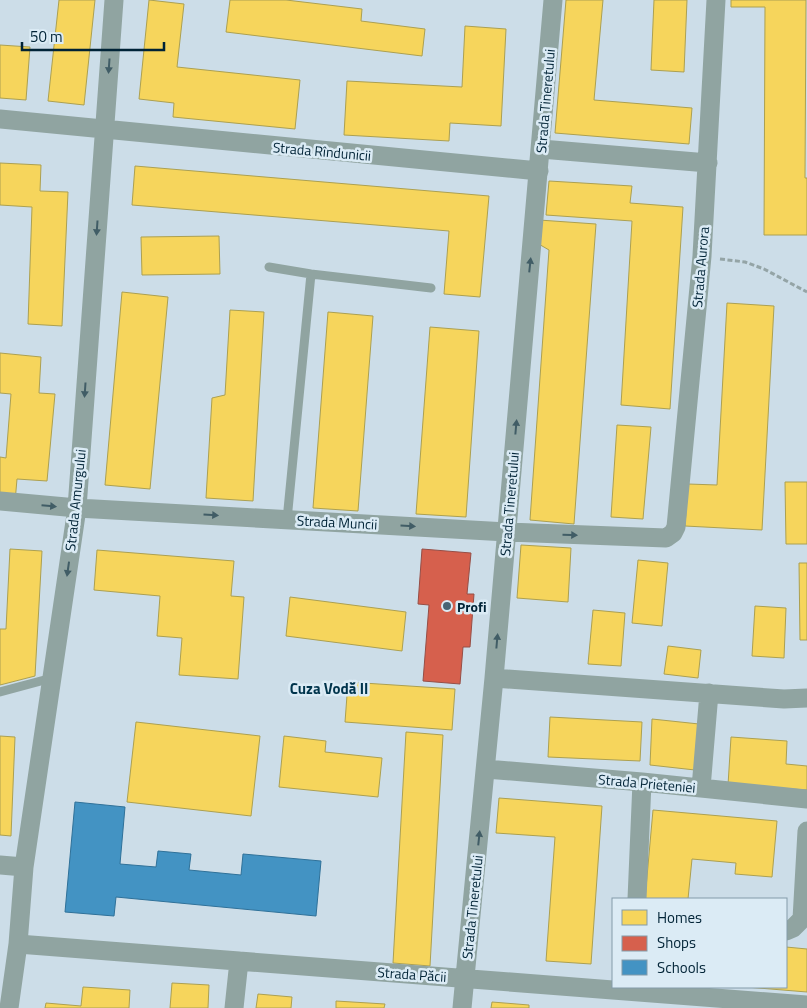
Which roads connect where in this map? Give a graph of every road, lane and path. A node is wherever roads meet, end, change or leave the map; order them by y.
1 (114, 0) edge
2 (553, 0) edge
3 (716, 0) edge
4 (0, 119) edge
5 (105, 130) junction
6 (541, 148) junction
7 (708, 163) junction
8 (539, 171) junction
9 (702, 256) junction
10 (269, 267) dead end
11 (311, 274) junction
12 (431, 288) dead end
13 (807, 292) edge
14 (0, 501) edge
15 (77, 508) junction
16 (287, 520) junction
17 (507, 532) junction
18 (674, 533) joint
19 (52, 678) junction
20 (494, 678) junction
21 (0, 692) edge
22 (709, 694) junction
23 (807, 698) edge
24 (486, 769) junction
25 (642, 782) junction
26 (701, 788) junction
27 (807, 799) edge
28 (807, 831) edge
29 (0, 864) edge
30 (24, 867) junction
31 (637, 898) edge
32 (787, 931) edge
33 (18, 944) junction
34 (239, 961) junction
35 (465, 978) junction
36 (612, 988) edge
37 (618, 988) edge
38 (633, 989) edge
39 (698, 991) edge
40 (807, 1004) edge
41 (786, 1005) edge
42 (9, 1008) edge
43 (234, 1008) edge
44 (462, 1008) edge

1 -> 5 street, Strada Amurgului
2 - 6 street, Strada Tineretului
3 - 7 street, Strada Aurora
4 - 5 street
5 - 8 street, Strada Rîndunicii
5 -> 15 street, Strada Amurgului
6 - 7 street
6 - 8 street, Strada Tineretului
7 - 9 street, Strada Aurora
17 -> 8 street, Strada Tineretului
9 - 13 path
9 - 18 street, Strada Aurora
10 - 11 lane
11 - 12 lane
11 - 16 lane
14 -> 15 street, Strada Muncii
15 -> 16 street, Strada Muncii
15 -> 19 street, Strada Amurgului
16 -> 17 street, Strada Muncii
17 -> 18 street, Strada Muncii
20 -> 17 street, Strada Tineretului
19 - 21 lane
19 - 30 street, Strada Amurgului
20 - 22 street
20 - 24 street, Strada Tineretului
22 - 23 street
22 - 26 street
24 - 25 street, Strada Prieteniei
35 -> 24 street, Strada Tineretului
25 - 26 street, Strada Prieteniei
25 - 31 street
26 - 27 street, Strada Prieteniei
28 - 32 street
29 - 30 street
30 - 33 street, Strada Amurgului
33 - 34 street, Strada Păcii
33 - 42 street, Strada Amurgului
34 - 35 street, Strada Păcii
34 - 43 street
35 - 36 street, Strada Păcii
35 - 44 street, Strada Tineretului
37 - 38 street, Strada Păcii
38 - 39 street, Strada Păcii
39 - 41 street, Strada Păcii
40 - 41 street, Strada Păcii

